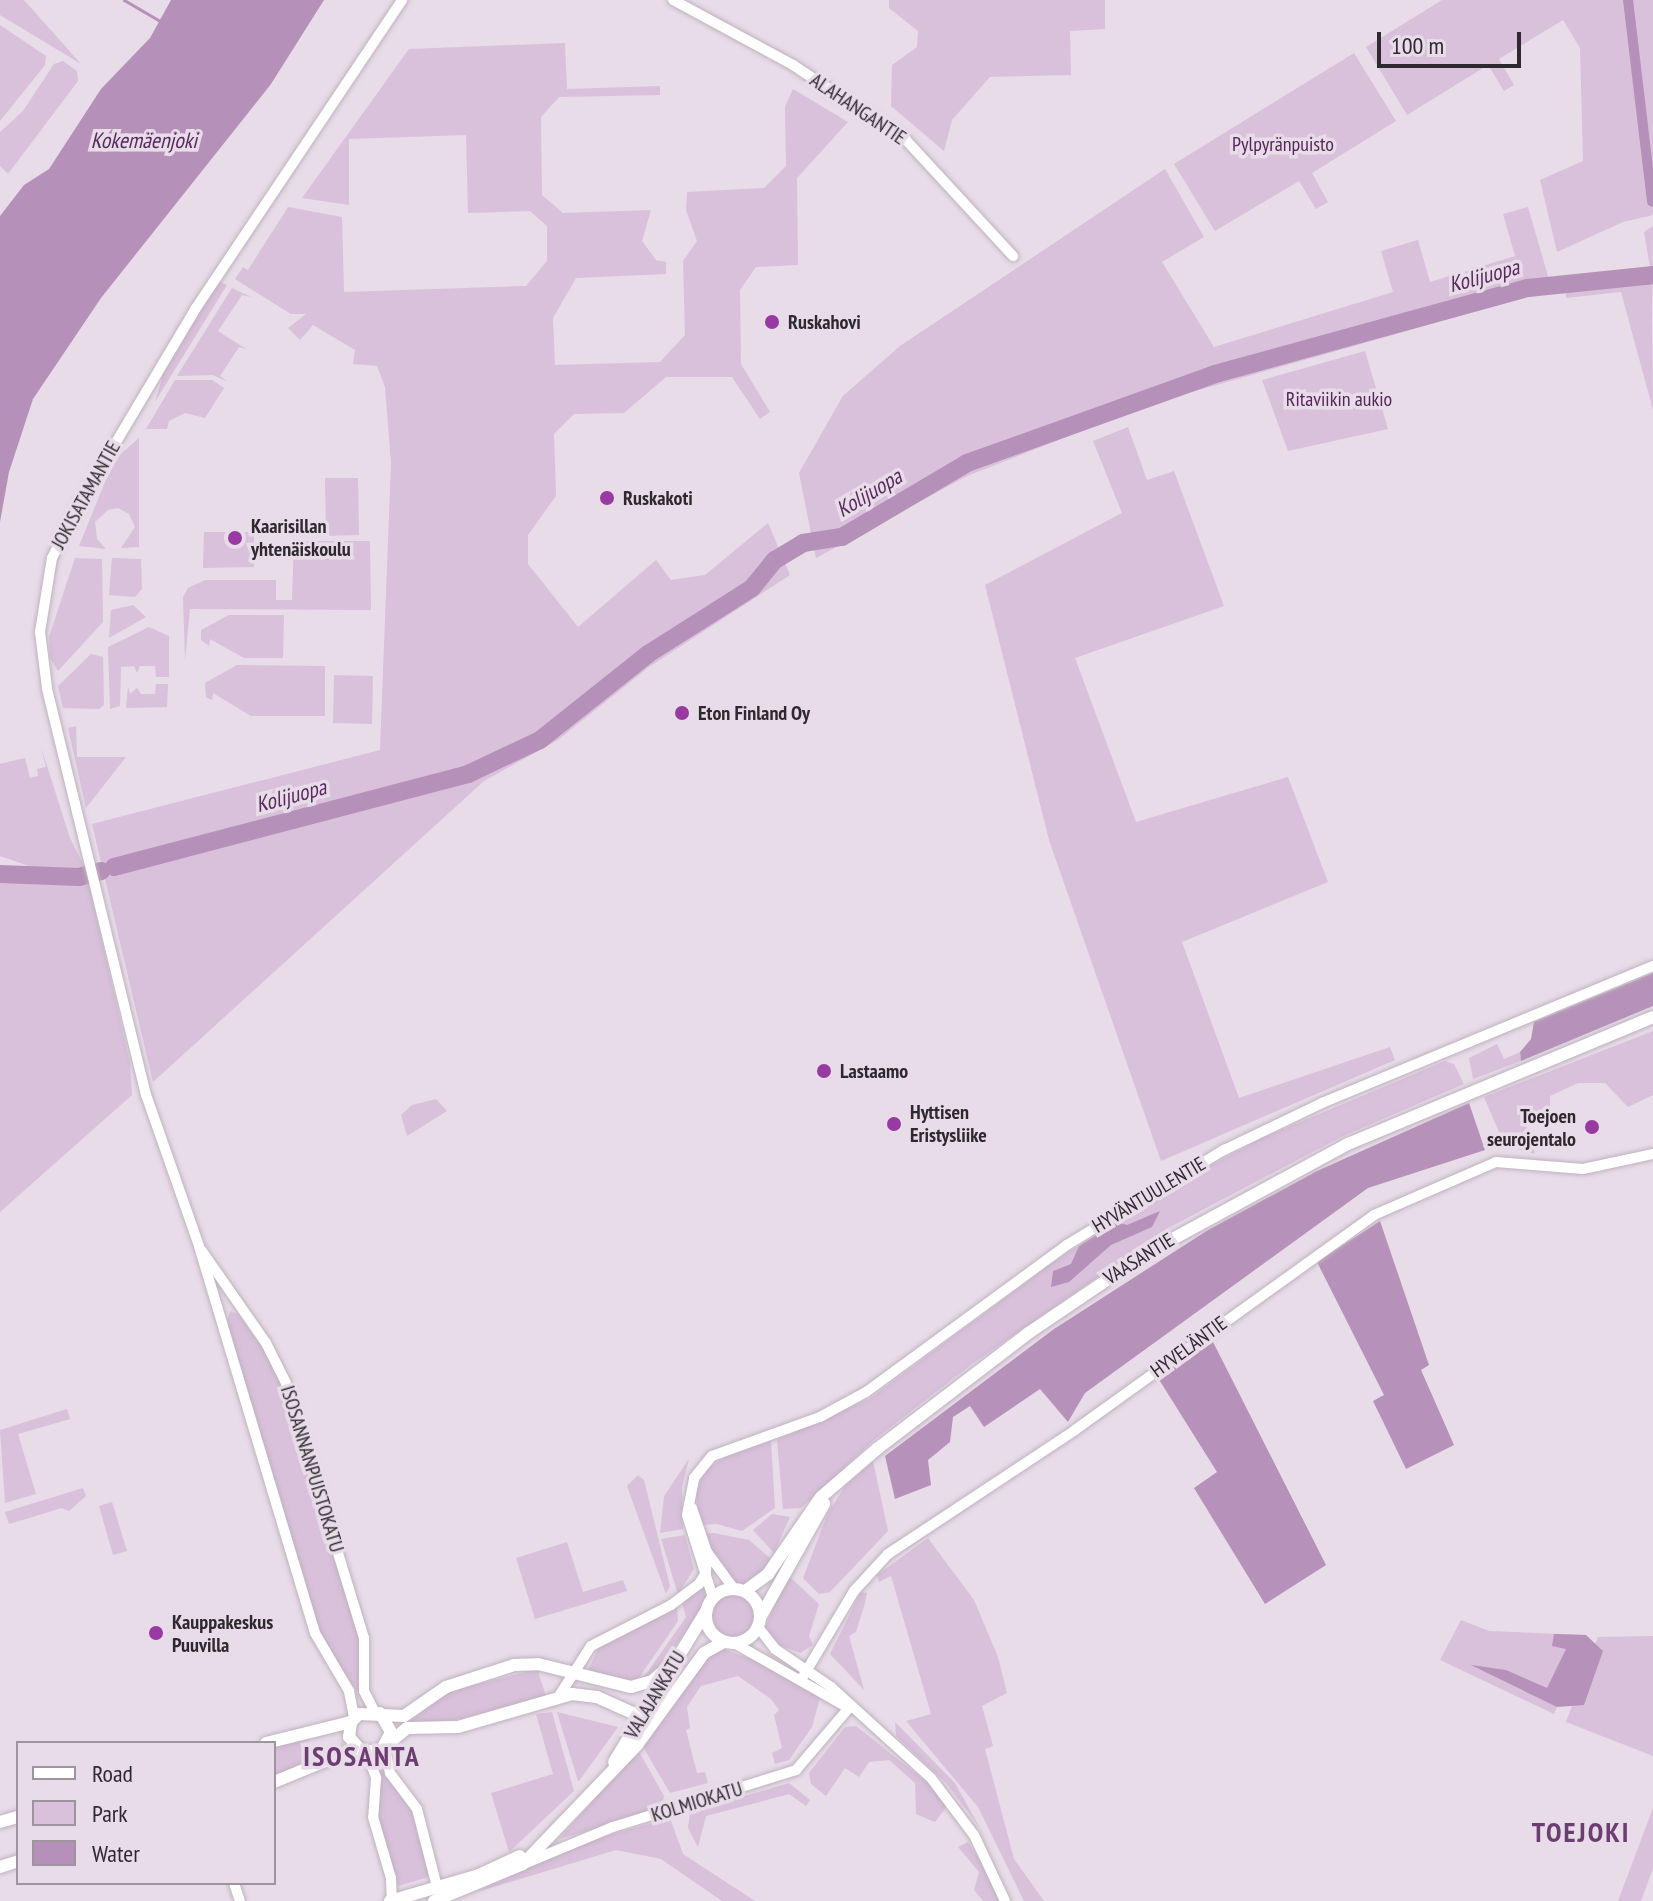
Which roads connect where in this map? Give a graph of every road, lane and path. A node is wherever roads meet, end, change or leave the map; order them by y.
1 (402, 0) edge
2 (673, 0) edge
3 (1013, 256) dead end
4 (1653, 966) edge
5 (1653, 1017) edge
6 (165, 1154) joint
7 (1653, 1154) edge
8 (199, 1246) junction
9 (851, 1472) junction
10 (702, 1553) junction
11 (706, 1573) junction
12 (739, 1590) junction
13 (687, 1593) junction
14 (713, 1598) junction
15 (706, 1611) junction
16 (760, 1622) junction
17 (729, 1643) junction
18 (674, 1662) junction
19 (575, 1672) junction
20 (804, 1675) junction
21 (559, 1696) junction
22 (849, 1708) junction
23 (662, 1711) junction
24 (377, 1712) junction
25 (642, 1717) junction
26 (353, 1720) junction
27 (274, 1741) edge
28 (387, 1746) junction
29 (365, 1754) junction
30 (604, 1779) junction
31 (276, 1781) edge
32 (550, 1838) junction
33 (523, 1864) junction
34 (440, 1886) junction
35 (391, 1901) edge
36 (431, 1901) edge
37 (1005, 1901) edge

1 - 6 street, JOKISATAMANTIE
2 - 3 street, ALAHANGANTIE
4 - 10 street, HYVÄNTUULENTIE
5 - 9 main road, VAASANTIE
6 - 8 street, ISOSANNANPUISTOKATU
7 - 20 street, HYVELÄNTIE
8 - 24 street, ISOSANNANPUISTOKATU
8 - 26 street, ISOSANNANPUISTOKATU
9 - 12 main road, VAASANTIE
9 - 16 main road, VAASANTIE
10 - 11 street
10 - 12 street, HYVÄNTUULENTIE
10 - 13 street
11 - 13 street
11 - 14 street
12 - 14 main road
12 - 16 main road
13 - 19 street
14 - 15 main road
15 - 17 main road
15 - 18 main road, VALAJANKATU
16 - 17 main road
16 - 20 street
17 - 20 street
17 - 23 main road, VALAJANKATU
18 - 19 main road
18 - 25 main road, VALAJANKATU
19 - 21 street
19 - 24 main road
20 - 22 street
21 - 25 main road
21 - 28 main road
22 - 33 street, KOLMIOKATU
22 - 37 street
23 - 25 main road
23 - 30 main road, VALAJANKATU
24 - 26 main road
24 - 28 main road
25 - 30 main road, VALAJANKATU
26 - 27 main road
26 - 29 main road
28 - 29 main road
28 - 34 street
29 - 31 main road
29 - 35 street
30 - 32 main road, VALAJANKATU
32 - 33 main road, VALAJANKATU
32 - 34 main road, VALAJANKATU
33 - 36 main road, VALAJANKATU
34 - 35 main road, VALAJANKATU
34 - 36 street

